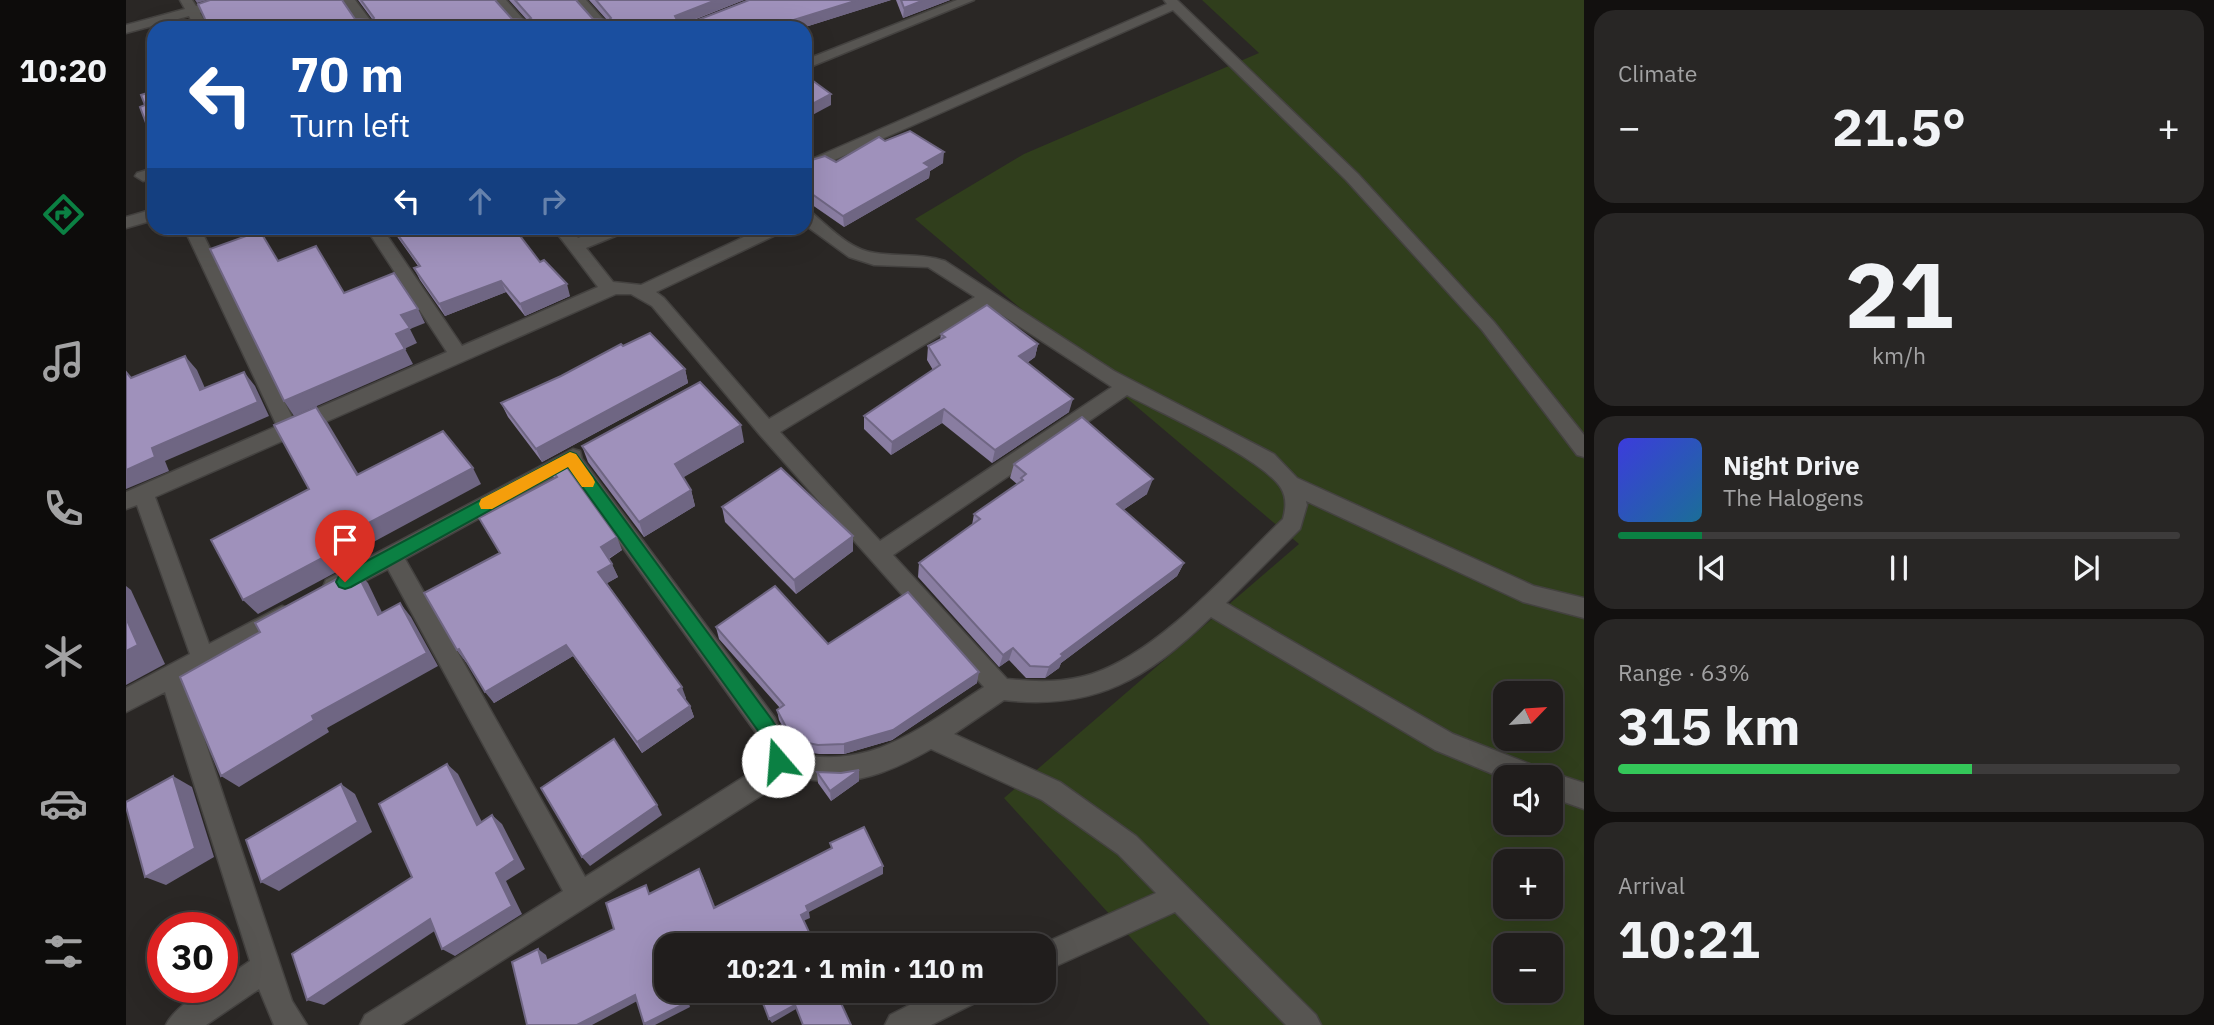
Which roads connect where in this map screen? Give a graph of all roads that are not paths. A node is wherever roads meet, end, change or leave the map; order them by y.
1 (232, 0) edge
2 (348, 0) edge
3 (499, 0) edge
4 (579, 0) edge
5 (968, 0) edge
6 (1172, 2) edge
7 (189, 5) edge
8 (198, 21) edge
9 (364, 21) edge
10 (518, 21) edge
11 (598, 21) edge
12 (126, 29) edge
13 (812, 62) edge
14 (812, 165) edge
15 (147, 216) edge
16 (812, 222) edge
17 (126, 223) edge
18 (195, 235) edge
19 (379, 235) edge
20 (566, 235) edge
21 (602, 235) edge
22 (761, 235) edge
23 (575, 246) junction
24 (609, 289) junction
25 (643, 291) junction
26 (988, 298) junction
27 (458, 354) junction
28 (723, 376) junction
29 (1127, 386) junction
30 (699, 388) edge
31 (288, 429) junction
32 (767, 429) junction
33 (594, 446) edge
34 (1584, 449) edge
35 (570, 458) junction
36 (1290, 484) junction
37 (134, 497) edge
38 (879, 553) junction
39 (392, 556) junction
40 (321, 594) edge
41 (1209, 604) junction
42 (297, 607) edge
43 (1584, 608) edge
44 (203, 659) junction
45 (172, 676) junction
46 (1001, 689) junction
47 (126, 701) edge
48 (928, 735) junction
49 (778, 761) junction
50 (1502, 765) edge
51 (1563, 789) edge
52 (1584, 796) edge
53 (580, 895) junction
54 (1178, 897) junction
55 (1056, 952) edge
56 (267, 967) junction
57 (945, 1003) edge
58 (181, 1025) edge
59 (292, 1025) edge
60 (374, 1025) edge
61 (900, 1025) edge
62 (1306, 1025) edge

1 - 7 street
2 - 9 street
3 - 10 street
4 - 11 street
5 - 13 street
6 - 14 street
6 - 34 street
7 - 8 street
7 - 12 street
15 - 17 street
16 - 26 street
18 - 31 street
19 - 27 street
20 - 23 street
21 - 23 street
22 - 25 street
23 - 24 street
24 - 25 street
24 - 27 street
25 - 28 street
26 - 29 street
26 - 32 street
27 - 31 street
28 - 30 street
28 - 32 street
29 - 36 street
29 - 38 street
31 - 37 street
32 - 38 street
33 - 35 street
35 - 39 street
35 - 49 street
36 - 41 street
36 - 43 street
37 - 44 street
38 - 46 street
39 - 40 street
39 - 53 street
41 - 46 street
41 - 50 street
42 - 44 street
44 - 45 street
45 - 47 street
45 - 56 street
46 - 48 street
48 - 49 street
48 - 54 street
49 - 53 street
51 - 52 street
53 - 60 street
54 - 55 street
54 - 62 street
56 - 58 street
56 - 59 street
57 - 61 street

